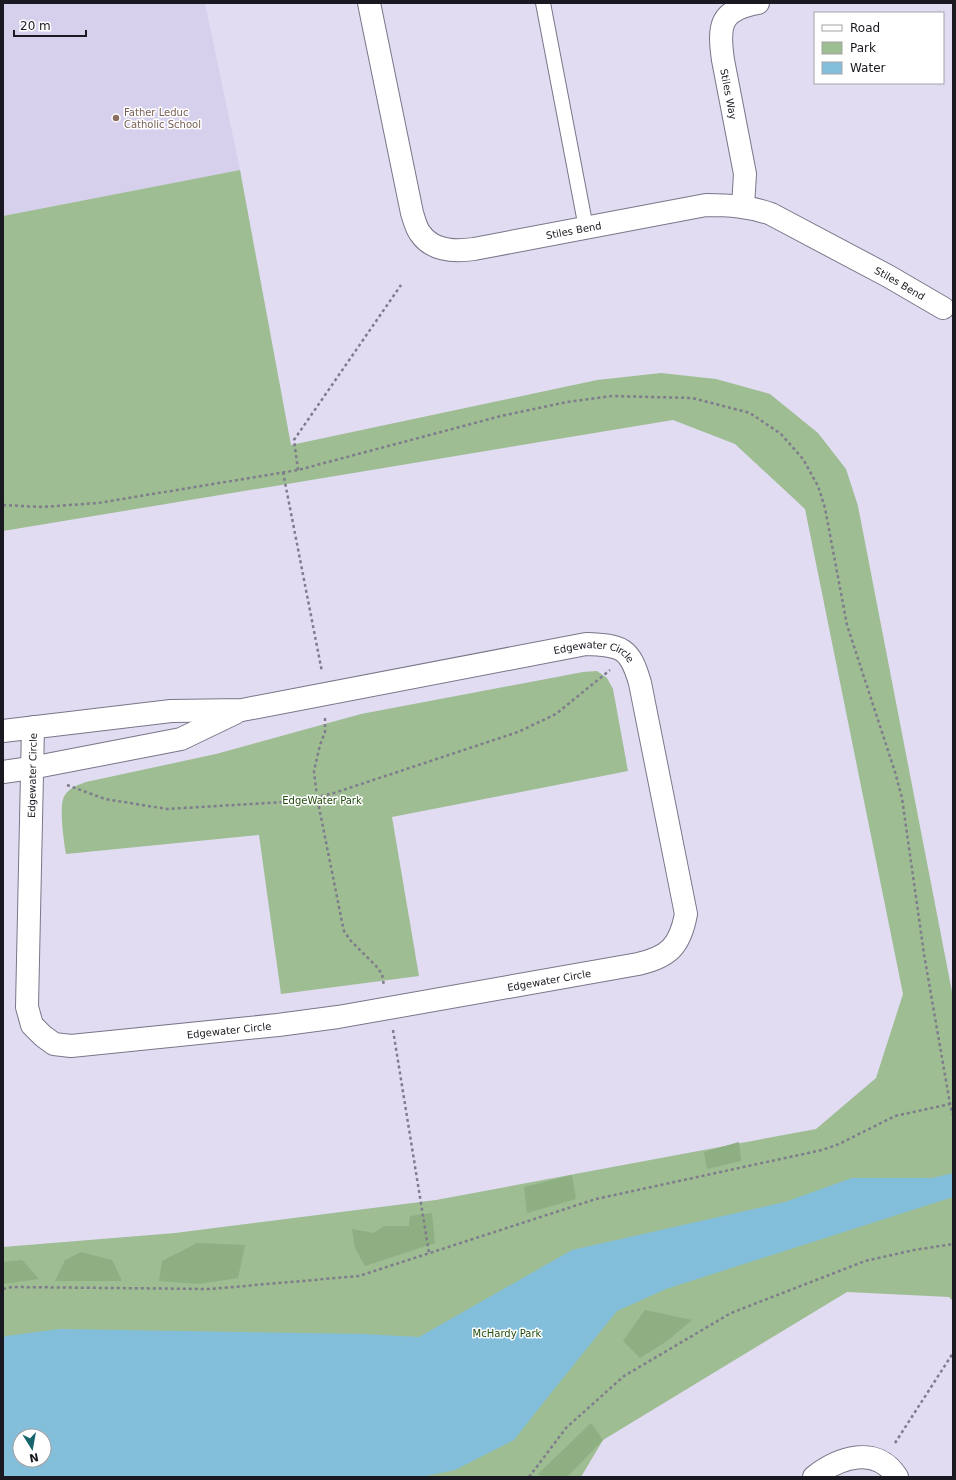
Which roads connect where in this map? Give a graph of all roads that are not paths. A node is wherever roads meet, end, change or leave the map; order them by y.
1 (369, 3) edge
2 (542, 3) edge
3 (758, 3) edge
4 (743, 206) junction
5 (586, 228) junction
6 (943, 308) dead end
7 (242, 710) junction
8 (33, 727) junction
9 (3, 731) edge
10 (31, 768) junction
11 (3, 772) edge
12 (890, 1470) edge
13 (814, 1477) edge

1 - 5 street, Stiles Bend
2 - 5 lane
3 - 4 street, Stiles Way
4 - 5 street, Stiles Bend
4 - 6 street, Stiles Bend
7 - 8 street
7 - 10 street
7 - 10 street, Edgewater Circle
8 - 9 street
8 - 10 street, Edgewater Circle
10 - 11 street
12 - 13 street

